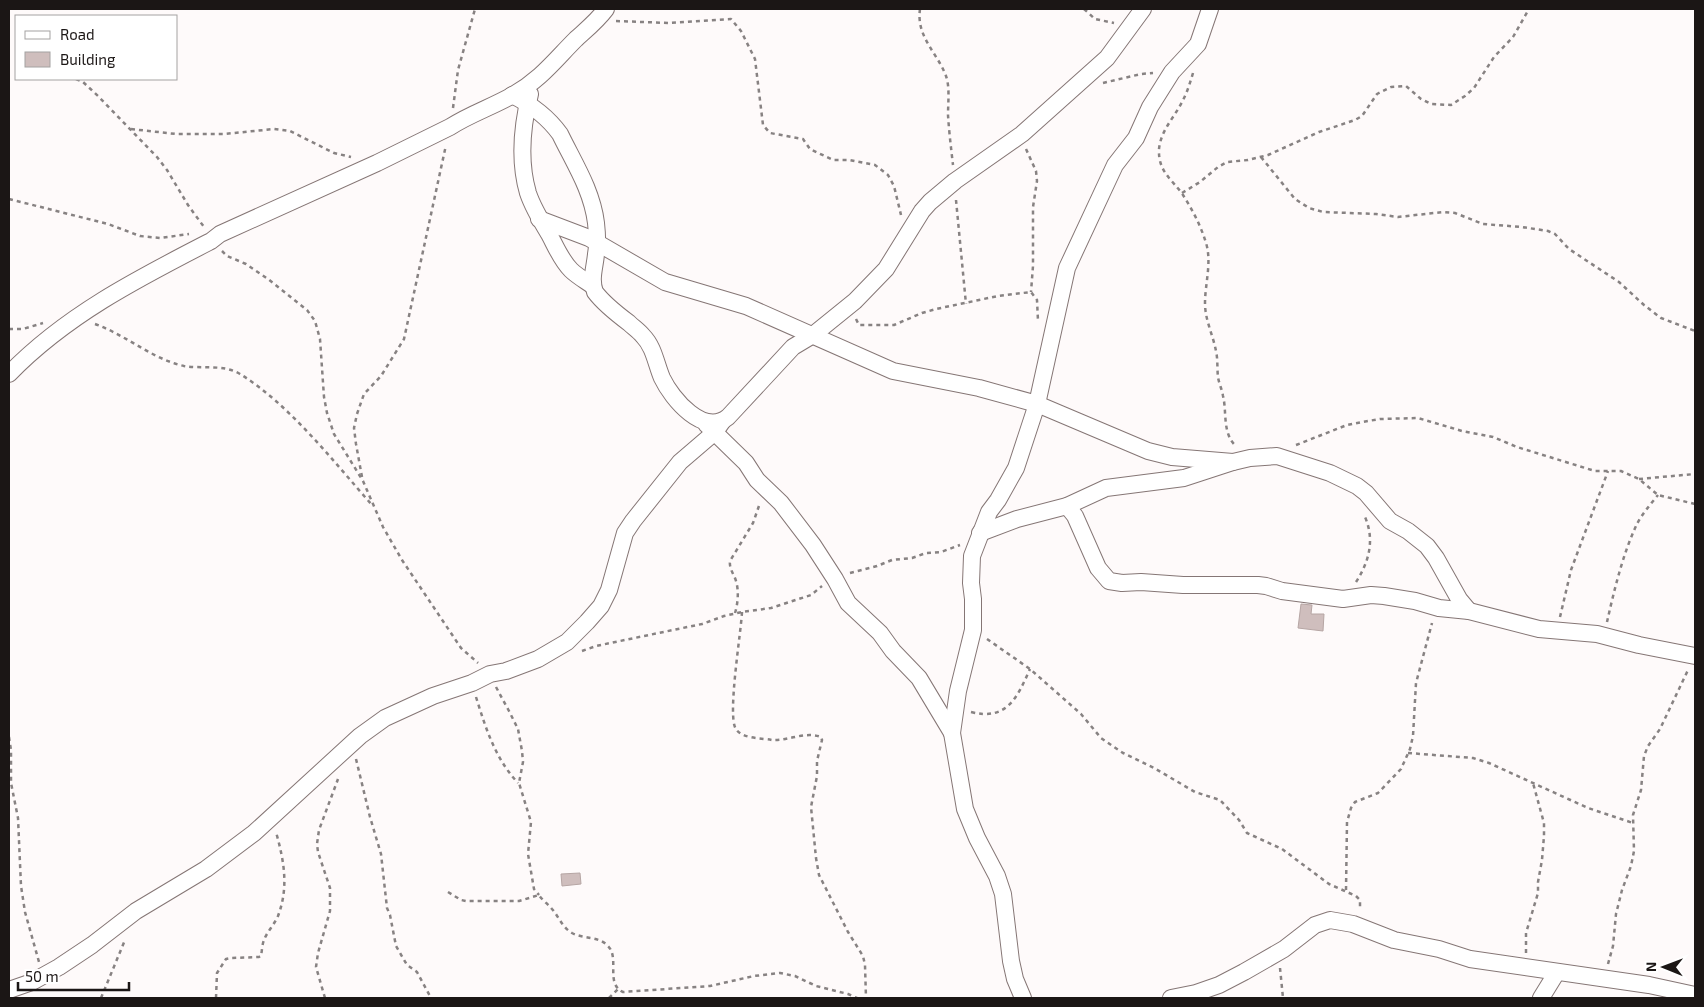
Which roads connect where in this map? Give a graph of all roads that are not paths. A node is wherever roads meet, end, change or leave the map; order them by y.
1 (1143, 9) edge
2 (1210, 9) edge
3 (601, 15) edge
4 (538, 78) junction
5 (512, 95) junction
6 (528, 103) junction
7 (539, 219) junction
8 (596, 241) junction
9 (593, 286) junction
10 (813, 335) junction
11 (9, 374) edge
12 (1037, 404) junction
13 (718, 427) junction
14 (1233, 462) junction
15 (1067, 506) junction
16 (979, 535) junction
17 (1469, 611) junction
18 (1695, 656) edge
19 (952, 734) junction
20 (1557, 972) junction
21 (9, 990) edge
22 (1695, 995) edge
23 (1023, 998) edge
24 (1171, 998) edge
25 (1541, 998) edge

1 - 10 street
2 - 12 street
3 - 4 street
4 - 5 street
4 - 6 street
5 - 6 street
5 - 11 street
6 - 7 street
6 - 8 street
7 - 8 street
7 - 9 street
8 - 9 street
8 - 10 street
9 - 13 street
10 - 12 street
10 - 13 street
12 - 14 street
12 - 16 street
13 - 19 street
13 - 21 street
14 - 15 street
14 - 17 street
15 - 16 street
15 - 17 street
16 - 19 street
17 - 18 street
19 - 23 street
20 - 22 street
20 - 24 street
20 - 25 street

